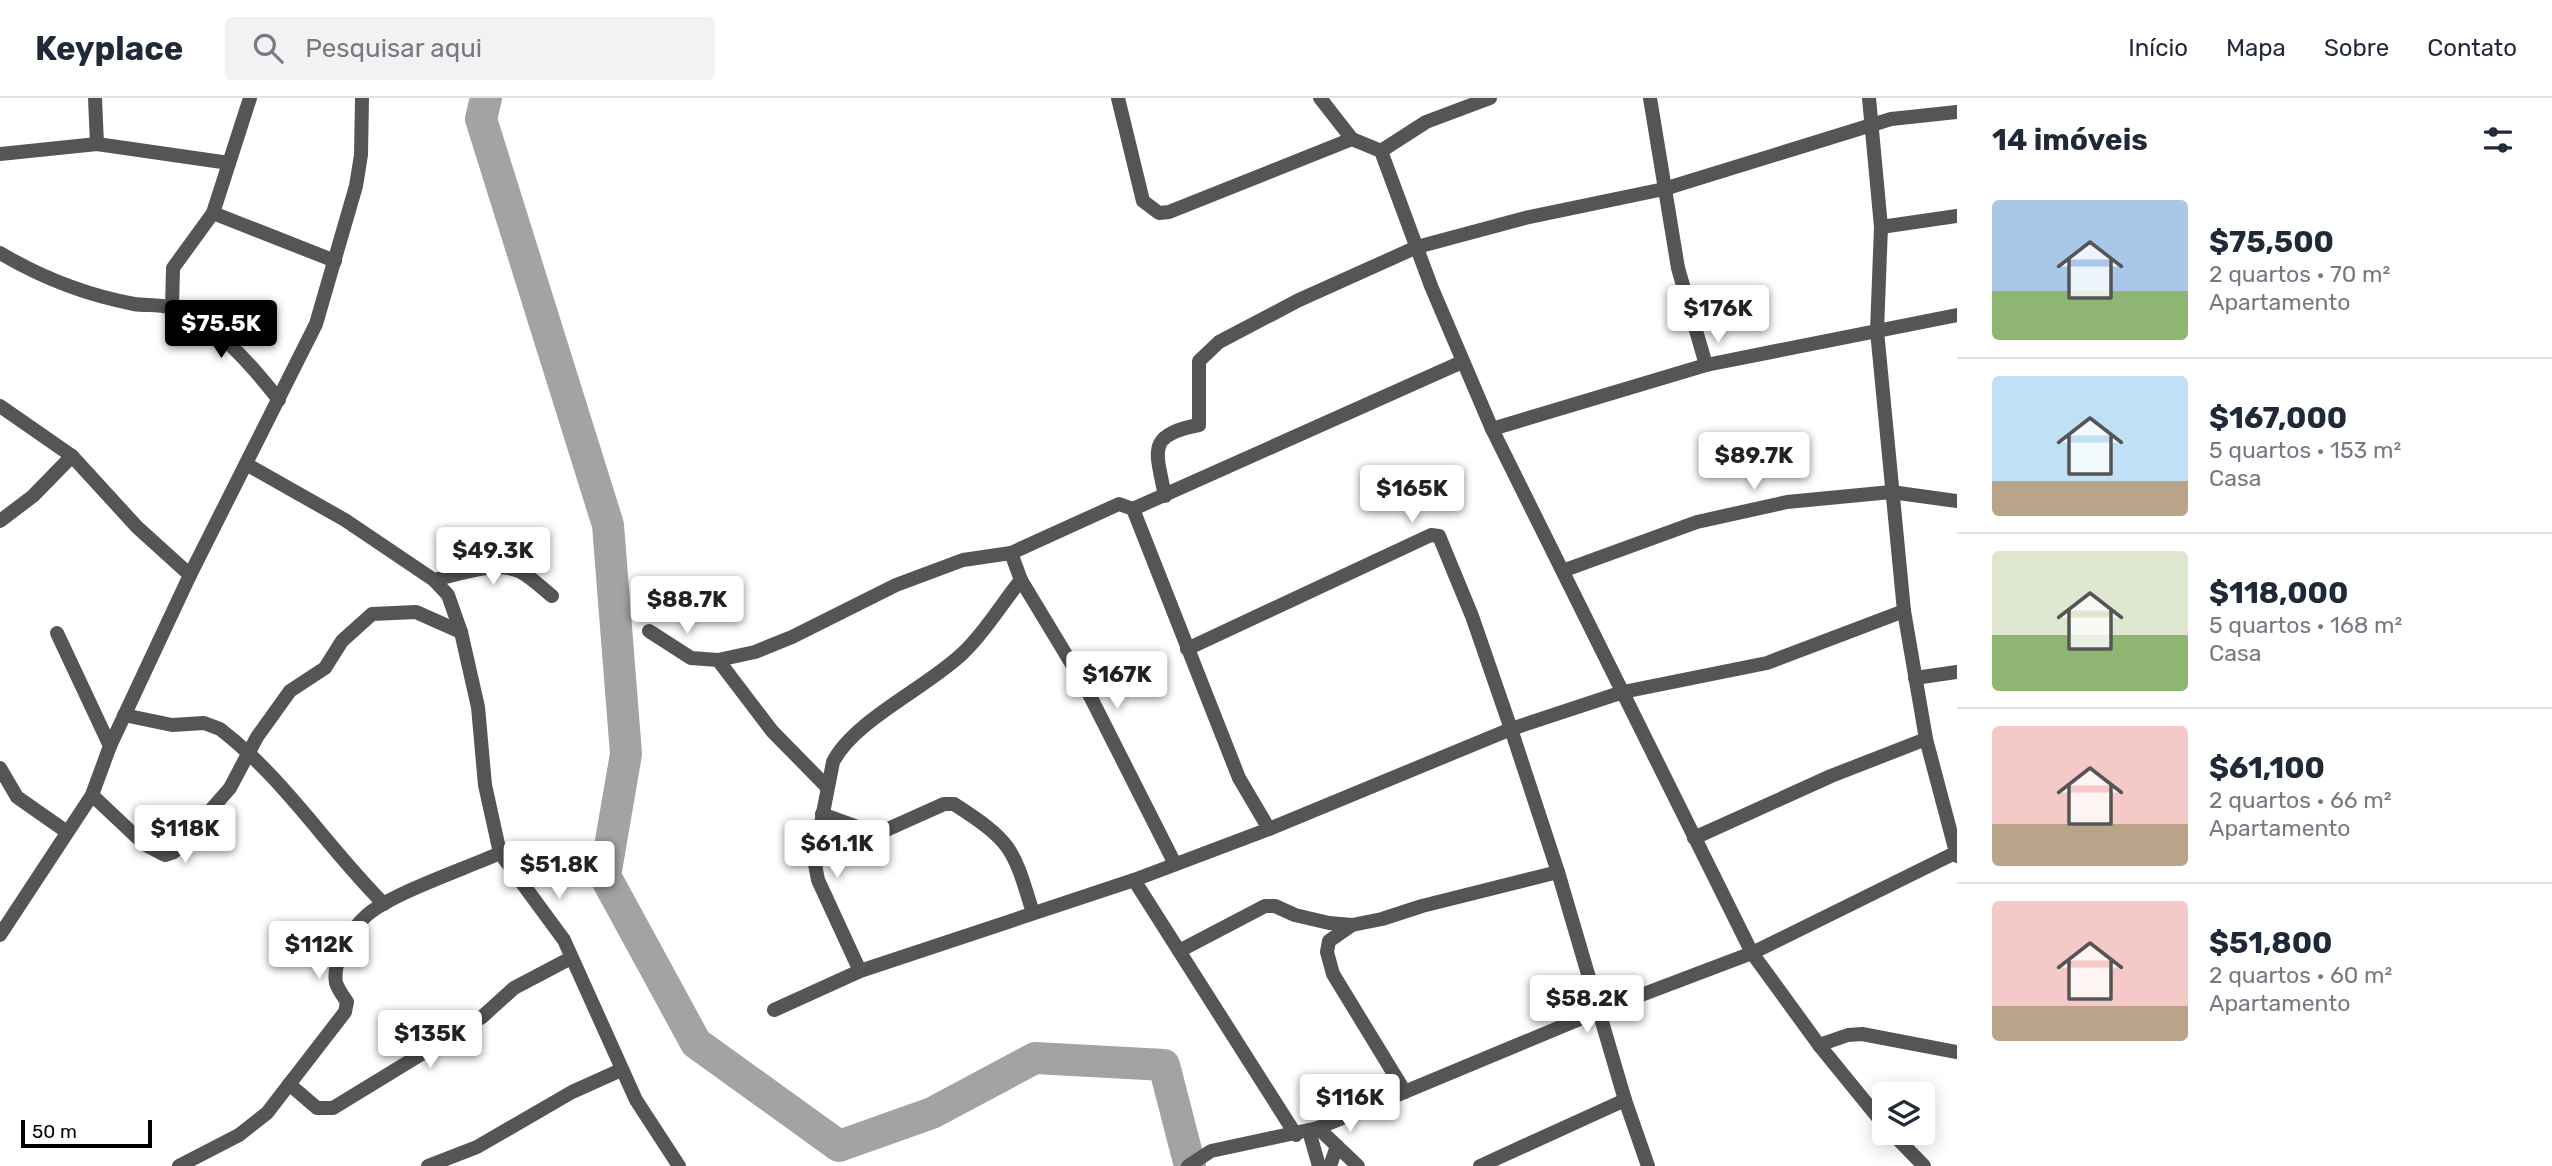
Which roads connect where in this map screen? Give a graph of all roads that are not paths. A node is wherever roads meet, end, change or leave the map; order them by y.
1 (95, 98) edge
2 (250, 98) edge
3 (362, 98) edge
4 (1118, 98) edge
5 (1320, 98) edge
6 (1490, 98) edge
7 (1650, 98) edge
8 (1869, 98) edge
9 (1957, 113) edge
10 (1871, 128) junction
11 (1352, 139) junction
12 (97, 144) junction
13 (1381, 151) junction
14 (0, 154) edge
15 (229, 163) junction
16 (1664, 189) junction
17 (213, 213) junction
18 (1957, 216) edge
19 (1881, 227) junction
20 (1417, 247) junction
21 (0, 253) edge
22 (335, 261) junction
23 (172, 308) junction
24 (1957, 315) edge
25 (1877, 331) junction
26 (1462, 362) junction
27 (1706, 365) junction
28 (279, 400) junction
29 (0, 406) edge
30 (1492, 429) junction
31 (72, 456) junction
32 (246, 464) junction
33 (1891, 492) junction
34 (1164, 496) junction
35 (1957, 501) edge
36 (1133, 509) junction
37 (0, 520) edge
38 (1011, 553) junction
39 (1564, 570) junction
40 (190, 575) junction
41 (434, 580) junction
42 (1021, 580) junction
43 (552, 596) dead end
44 (1904, 611) junction
45 (649, 631) dead end
46 (461, 632) junction
47 (57, 633) dead end
48 (1187, 649) junction
49 (718, 660) junction
50 (1957, 672) edge
51 (1916, 678) junction
52 (1623, 692) junction
53 (124, 715) junction
54 (1511, 729) junction
55 (1926, 739) junction
56 (110, 746) junction
57 (247, 753) junction
58 (0, 768) edge
59 (827, 787) junction
60 (92, 795) junction
61 (822, 814) junction
62 (1269, 829) junction
63 (67, 832) junction
64 (1695, 838) junction
65 (500, 853) junction
66 (1957, 854) edge
67 (1175, 864) junction
68 (1558, 872) junction
69 (1134, 880) junction
70 (384, 904) junction
71 (1033, 913) junction
72 (1352, 925) junction
73 (0, 935) edge
74 (1179, 951) junction
75 (1752, 953) junction
76 (570, 958) junction
77 (860, 971) junction
78 (774, 1010) dead end
79 (1599, 1011) junction
80 (1819, 1045) junction
81 (1957, 1052) edge
82 (621, 1070) junction
83 (289, 1084) junction
84 (1405, 1092) junction
85 (1625, 1100) junction
86 (1872, 1110) edge
87 (1308, 1131) junction
88 (1904, 1145) edge
89 (1337, 1146) junction
90 (178, 1166) edge
91 (428, 1166) edge
92 (679, 1166) edge
93 (1188, 1166) edge
94 (1320, 1166) edge
95 (1330, 1166) edge
96 (1358, 1166) edge
97 (1480, 1166) edge
98 (1648, 1166) edge
99 (1924, 1166) edge

1 - 12 street
2 - 15 street
3 - 22 street
4 - 11 street
5 - 11 street
6 - 13 street
7 - 16 street
8 - 10 street
9 - 10 street
10 - 16 street
10 - 19 street
11 - 13 street
12 - 14 street
12 - 15 street
13 - 20 street
15 - 17 street
16 - 20 street
16 - 27 street
17 - 22 street
17 - 23 street
18 - 19 street
19 - 25 street
20 - 26 street
20 - 34 street
21 - 23 street
22 - 28 street
23 - 28 street
24 - 25 street
25 - 27 street
25 - 33 street
26 - 30 street
26 - 34 street
27 - 30 street
28 - 32 street
29 - 31 street
30 - 39 street
31 - 37 street
31 - 40 street
32 - 40 street
32 - 41 street
33 - 35 street
33 - 39 street
33 - 44 street
34 - 36 street
36 - 38 street
36 - 48 street
38 - 42 street
38 - 49 street
39 - 52 street
40 - 53 street
41 - 43 street
41 - 46 street
42 - 59 street
42 - 67 street
44 - 51 street
44 - 52 street
45 - 49 street
46 - 57 street
46 - 65 street
47 - 56 street
48 - 54 street
48 - 62 street
49 - 59 street
50 - 51 street
51 - 55 street
52 - 54 street
52 - 64 street
53 - 56 street
53 - 57 street
54 - 62 street
54 - 68 street
55 - 64 street
55 - 66 street
56 - 60 street
57 - 60 street
57 - 70 street
58 - 63 street
59 - 61 street
60 - 63 street
61 - 71 street
61 - 77 street
62 - 67 street
63 - 73 street
64 - 75 street
65 - 70 street
65 - 76 street
66 - 75 street
67 - 69 street
68 - 72 street
68 - 79 street
69 - 71 street
69 - 74 street
70 - 83 street
71 - 77 street
72 - 74 street
72 - 84 street
74 - 87 street
75 - 79 street
75 - 80 street
76 - 82 street
76 - 83 street
77 - 78 street
79 - 84 street
79 - 85 street
80 - 81 street
80 - 86 street
82 - 91 street
82 - 92 street
83 - 90 street
84 - 87 street
85 - 97 street
85 - 98 street
87 - 89 street
87 - 93 street
87 - 94 street
88 - 99 street
89 - 95 street
89 - 96 street

